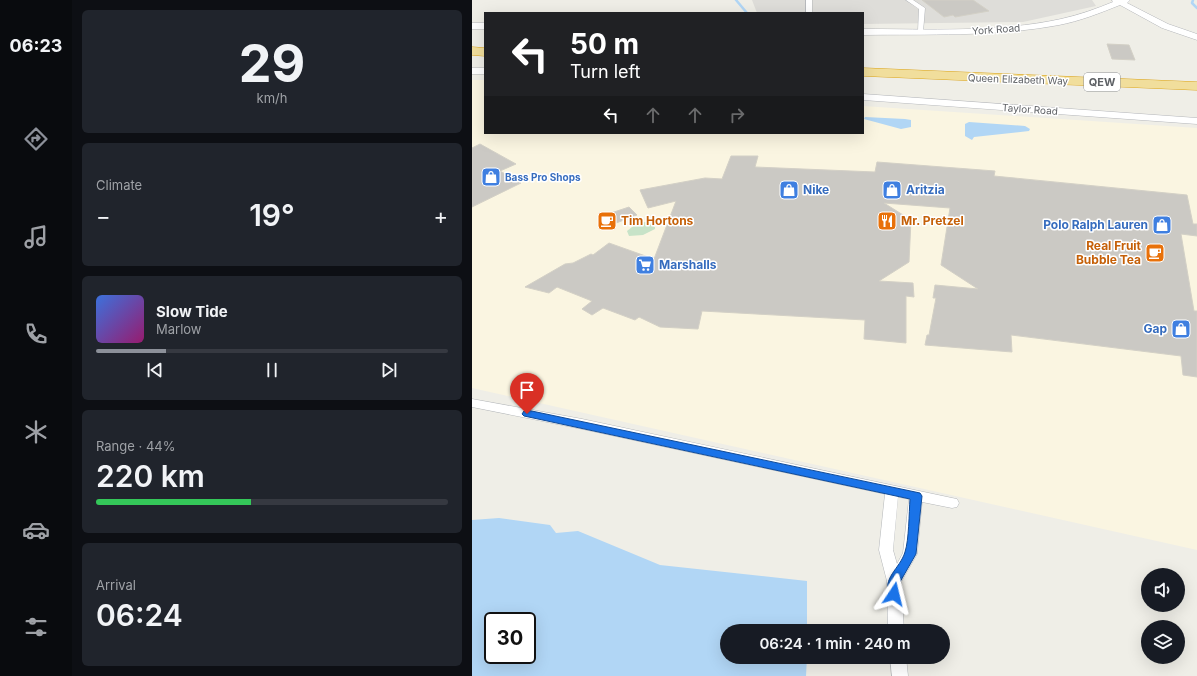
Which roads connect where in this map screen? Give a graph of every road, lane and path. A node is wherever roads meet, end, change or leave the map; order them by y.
1 (809, 0) edge
2 (909, 0) edge
3 (1121, 1) edge
4 (809, 12) edge
5 (472, 26) edge
6 (484, 26) edge
7 (921, 31) junction
8 (864, 32) edge
9 (1197, 37) edge
10 (472, 43) edge
11 (484, 44) edge
12 (472, 51) edge
13 (484, 52) edge
14 (864, 64) edge
15 (472, 70) edge
16 (484, 71) edge
17 (864, 72) edge
18 (1197, 76) edge
19 (1006, 78) junction
20 (1197, 86) edge
21 (1197, 91) edge
22 (864, 97) edge
23 (1197, 121) edge
24 (472, 403) edge
25 (892, 491) junction
26 (916, 496) junction
27 (952, 503) dead end
28 (894, 581) junction
29 (896, 624) edge
30 (899, 664) edge
31 (900, 676) edge

1 - 4 street
2 - 7 street
3 - 7 main road, York Road
3 - 9 main road
5 - 6 main road
7 - 8 main road, York Road
10 - 11 highway
12 - 13 highway
14 - 18 highway, Queen Elizabeth Way / QEW
15 - 16 main road
17 - 19 highway, Queen Elizabeth Way / QEW
19 - 20 highway, Queen Elizabeth Way / QEW
19 - 21 highway
22 - 23 main road, Taylor Road
24 - 25 street
25 - 26 street
25 - 28 street
26 - 27 street
26 - 28 street
28 - 29 street
30 - 31 street

